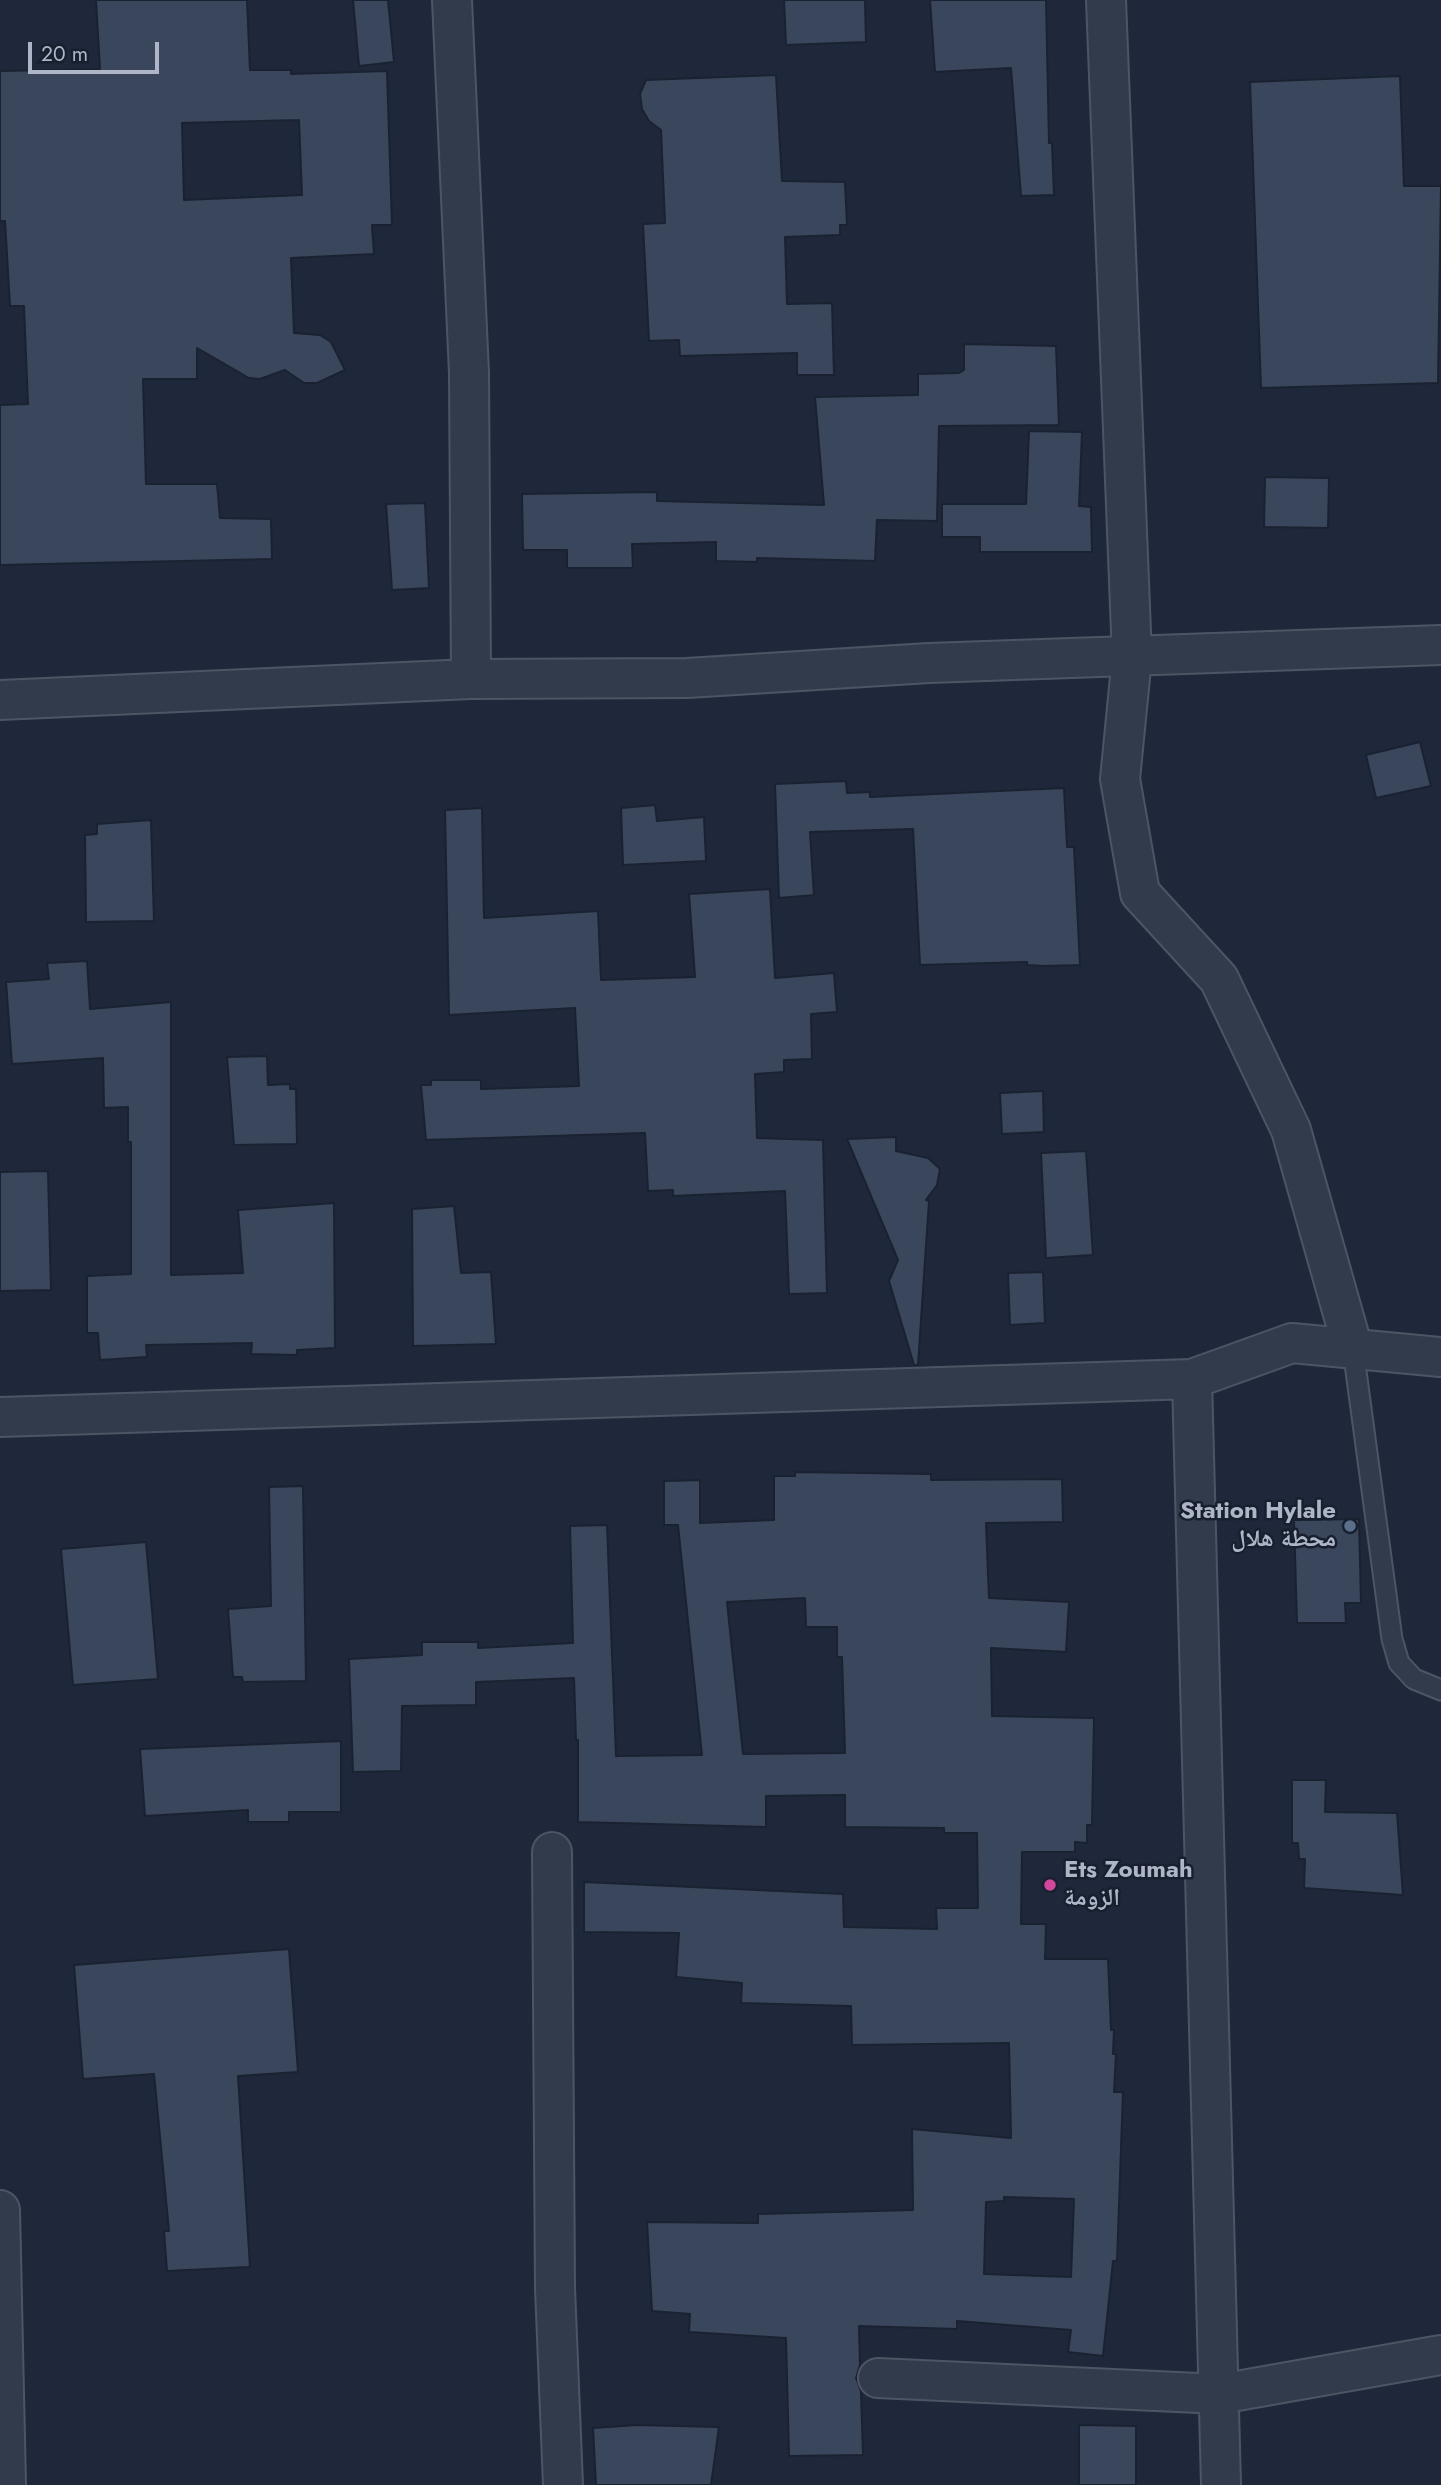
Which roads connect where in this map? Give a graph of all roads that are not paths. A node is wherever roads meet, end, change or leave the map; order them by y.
1 (452, 0) edge
2 (1106, 0) edge
3 (1441, 645) edge
4 (1132, 657) junction
5 (471, 679) junction
6 (0, 700) edge
7 (1353, 1349) junction
8 (1441, 1357) edge
9 (1192, 1379) junction
10 (0, 1417) edge
11 (1441, 1690) edge
12 (552, 1852) dead end
13 (0, 2210) edge
14 (1441, 2355) edge
15 (878, 2378) dead end
16 (1220, 2394) junction
17 (6, 2485) edge
18 (563, 2485) edge
19 (1221, 2485) edge

1 - 5 street
2 - 4 street
3 - 4 street
4 - 5 street
4 - 7 street
5 - 6 street
7 - 8 street
7 - 9 street
7 - 11 lane
9 - 10 street
9 - 16 street
12 - 18 street
13 - 17 street
14 - 16 street
15 - 16 street
16 - 19 street

